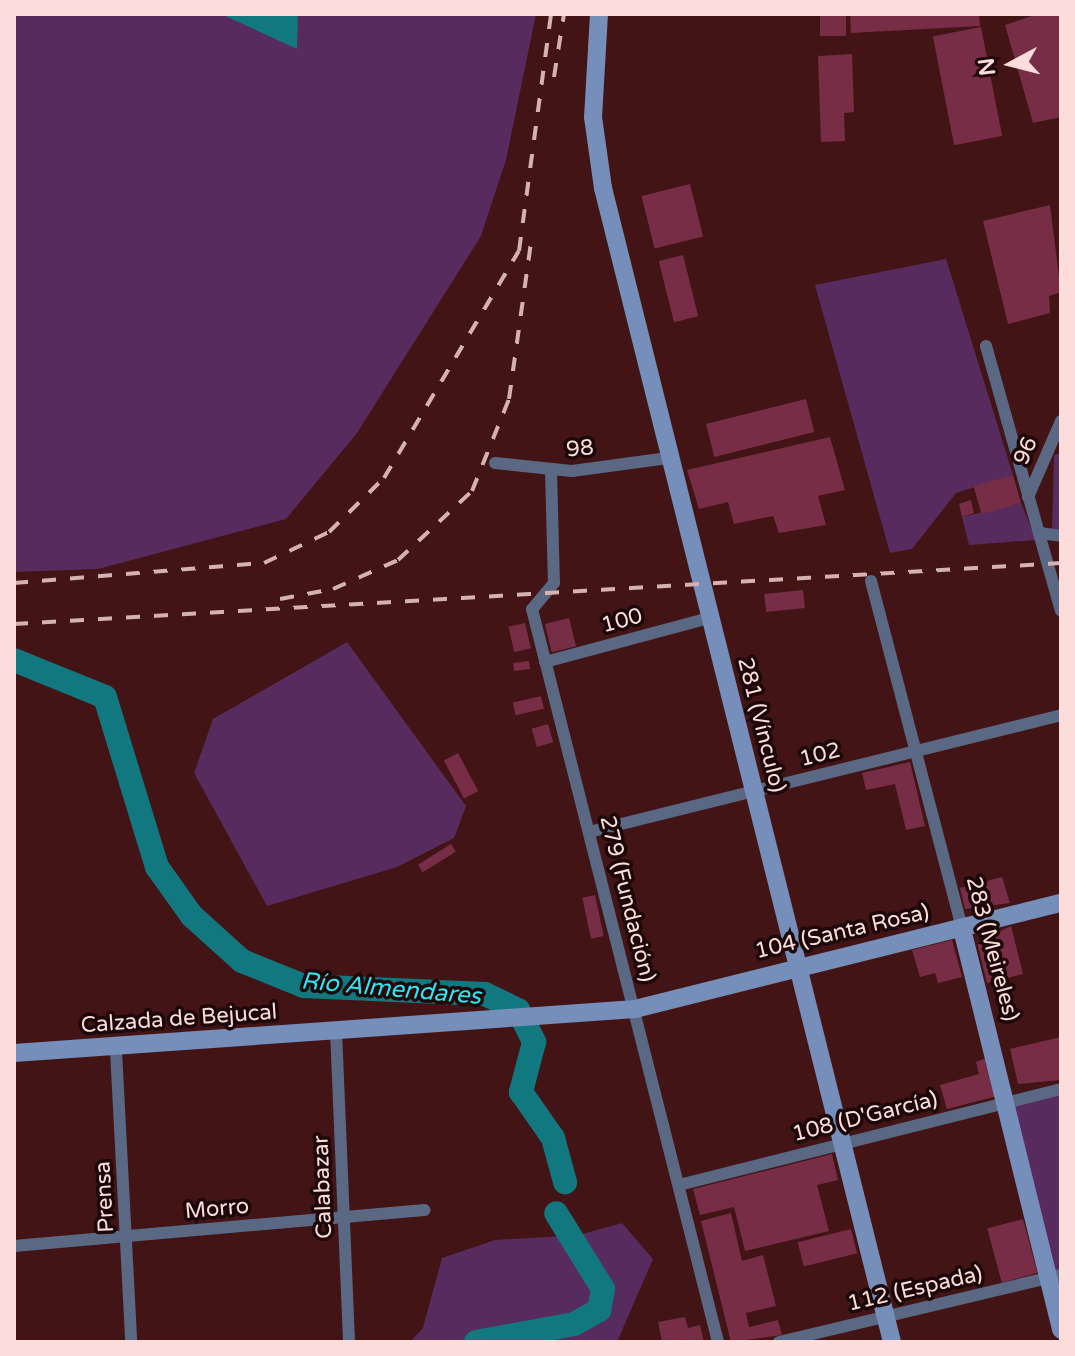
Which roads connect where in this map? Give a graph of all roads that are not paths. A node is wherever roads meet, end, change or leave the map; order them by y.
1 (599, 14) edge
2 (986, 346) dead end
3 (1061, 421) edge
4 (668, 458) junction
5 (495, 463) dead end
6 (551, 471) junction
7 (1028, 497) junction
8 (1040, 533) junction
9 (1061, 536) edge
10 (871, 581) dead end
11 (1061, 611) edge
12 (709, 618) junction
13 (545, 662) junction
14 (1061, 715) edge
15 (916, 752) junction
16 (753, 792) junction
17 (589, 832) junction
18 (1061, 903) edge
19 (962, 929) junction
20 (796, 967) junction
21 (635, 1009) junction
22 (336, 1031) junction
23 (116, 1051) junction
24 (14, 1053) edge
25 (1061, 1089) edge
26 (1007, 1101) junction
27 (843, 1142) junction
28 (679, 1185) junction
29 (424, 1210) dead end
30 (344, 1218) junction
31 (127, 1237) junction
32 (14, 1246) edge
33 (1055, 1276) edge
34 (885, 1316) junction
35 (1061, 1330) edge
36 (131, 1342) edge
37 (349, 1342) edge
38 (718, 1342) edge
39 (779, 1342) edge
40 (892, 1342) edge

1 - 4 main road, 281 (Vínculo)
2 - 7 street
3 - 7 street, 96
4 - 6 street, 98
4 - 12 main road, 281 (Vínculo)
5 - 6 street, 98
6 - 13 street, 279 (Fundación)
7 - 8 street
8 - 9 street
8 - 11 street
10 - 15 street, 283 (Meireles)
12 - 13 street, 100
12 - 16 main road, 281 (Vínculo)
13 - 17 street, 279 (Fundación)
14 - 15 street, 102
15 - 16 street, 102
15 - 19 street, 283 (Meireles)
16 - 17 street, 102
16 - 20 main road, 281 (Vínculo)
17 - 21 street, 279 (Fundación)
18 - 19 main road, 104 (Santa Rosa)
19 - 20 main road, 104 (Santa Rosa)
19 - 26 main road, 283 (Meireles)
20 - 21 main road, 104 (Santa Rosa)
20 - 27 main road, 281 (Vínculo)
21 - 22 main road, Calzada de Bejucal
21 - 28 street, 279 (Fundación)
22 - 23 main road, Calzada de Bejucal
22 - 30 street, Calabazar
23 - 24 main road, Calzada de Bejucal
23 - 31 street, Prensa
25 - 26 street, 108 (D'García)
26 - 27 street, 108 (D'García)
26 - 33 main road, 283 (Meireles)
27 - 28 street, 108 (D'García)
27 - 34 main road, 281 (Vínculo)
28 - 38 street, 279 (Fundación)
29 - 30 street, Morro
30 - 31 street, Morro
30 - 37 street, Calabazar
31 - 32 street, Morro
31 - 36 street, Prensa
33 - 34 street, 112 (Espada)
33 - 35 main road, 283 (Meireles)
34 - 39 street, 112 (Espada)
34 - 40 main road, 281 (Vínculo)

